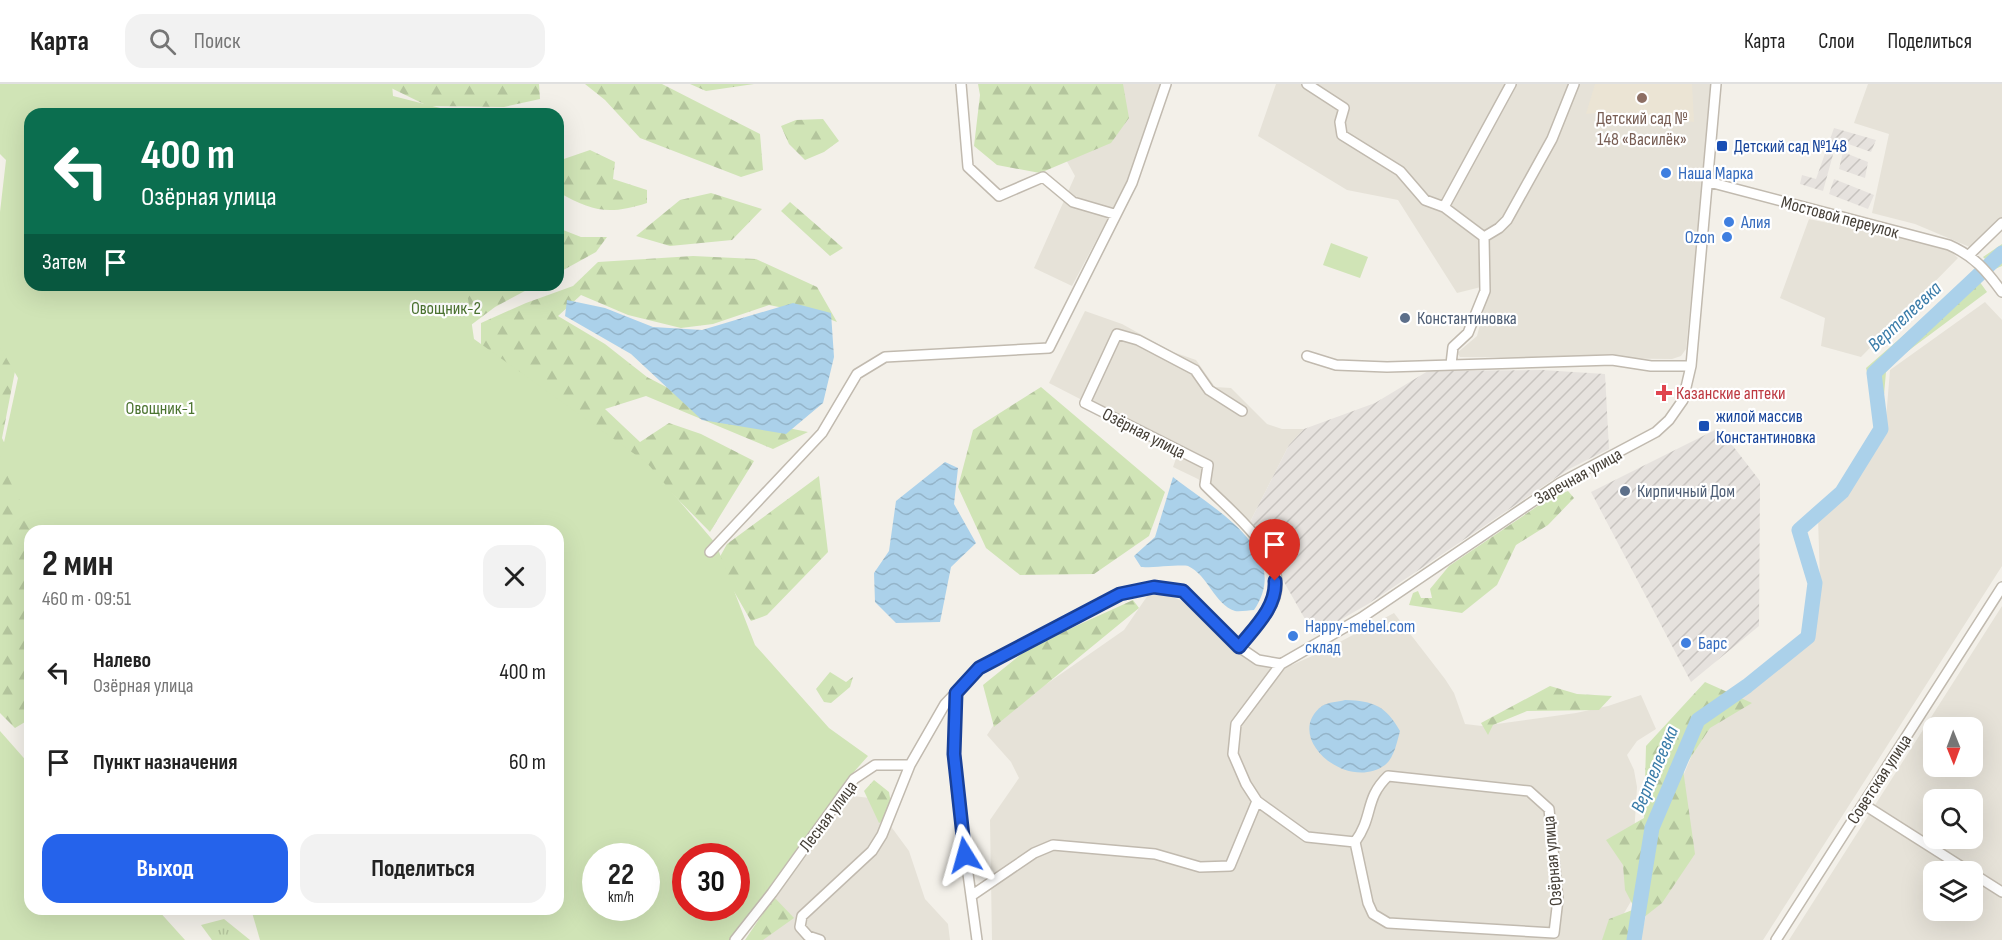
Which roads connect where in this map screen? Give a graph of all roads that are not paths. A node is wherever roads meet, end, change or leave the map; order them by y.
1 (961, 84) edge
2 (1166, 84) edge
3 (1307, 84) edge
4 (1511, 84) edge
5 (1574, 84) edge
6 (1716, 84) edge
7 (1324, 87) edge
8 (1709, 182) junction
9 (1444, 207) junction
10 (1114, 214) junction
11 (2002, 223) edge
12 (1484, 237) junction
13 (1970, 254) junction
14 (2001, 289) edge
15 (1307, 356) dead end
16 (1451, 364) junction
17 (1691, 366) junction
18 (1242, 411) dead end
19 (710, 552) dead end
20 (2002, 587) edge
21 (1239, 647) junction
22 (1281, 664) junction
23 (956, 693) junction
24 (910, 765) junction
25 (1257, 801) junction
26 (1863, 804) junction
27 (1355, 842) junction
28 (1954, 861) edge
29 (1983, 880) edge
30 (2002, 892) edge
31 (971, 896) junction
32 (735, 940) edge
33 (820, 940) edge
34 (977, 940) edge
35 (1776, 940) edge

1 - 10 street
2 - 10 street
3 - 7 street
4 - 9 street
5 - 12 street
6 - 8 street, Заречная улица
7 - 9 street
8 - 13 street, Мостовой переулок
8 - 17 street, Заречная улица
9 - 12 street
10 - 19 street
11 - 13 street
12 - 16 street
13 - 14 street
15 - 16 street
16 - 17 street
17 - 22 street, Заречная улица
18 - 21 street, Озёрная улица
20 - 26 street, Советская улица
21 - 22 street
21 - 23 street
22 - 25 street
23 - 24 street
23 - 31 street
24 - 32 street, Лесная улица
24 - 33 street
25 - 27 street
25 - 31 street
26 - 28 street
26 - 35 street, Советская улица
27 - 27 street, Озёрная улица
29 - 30 street
31 - 34 street

